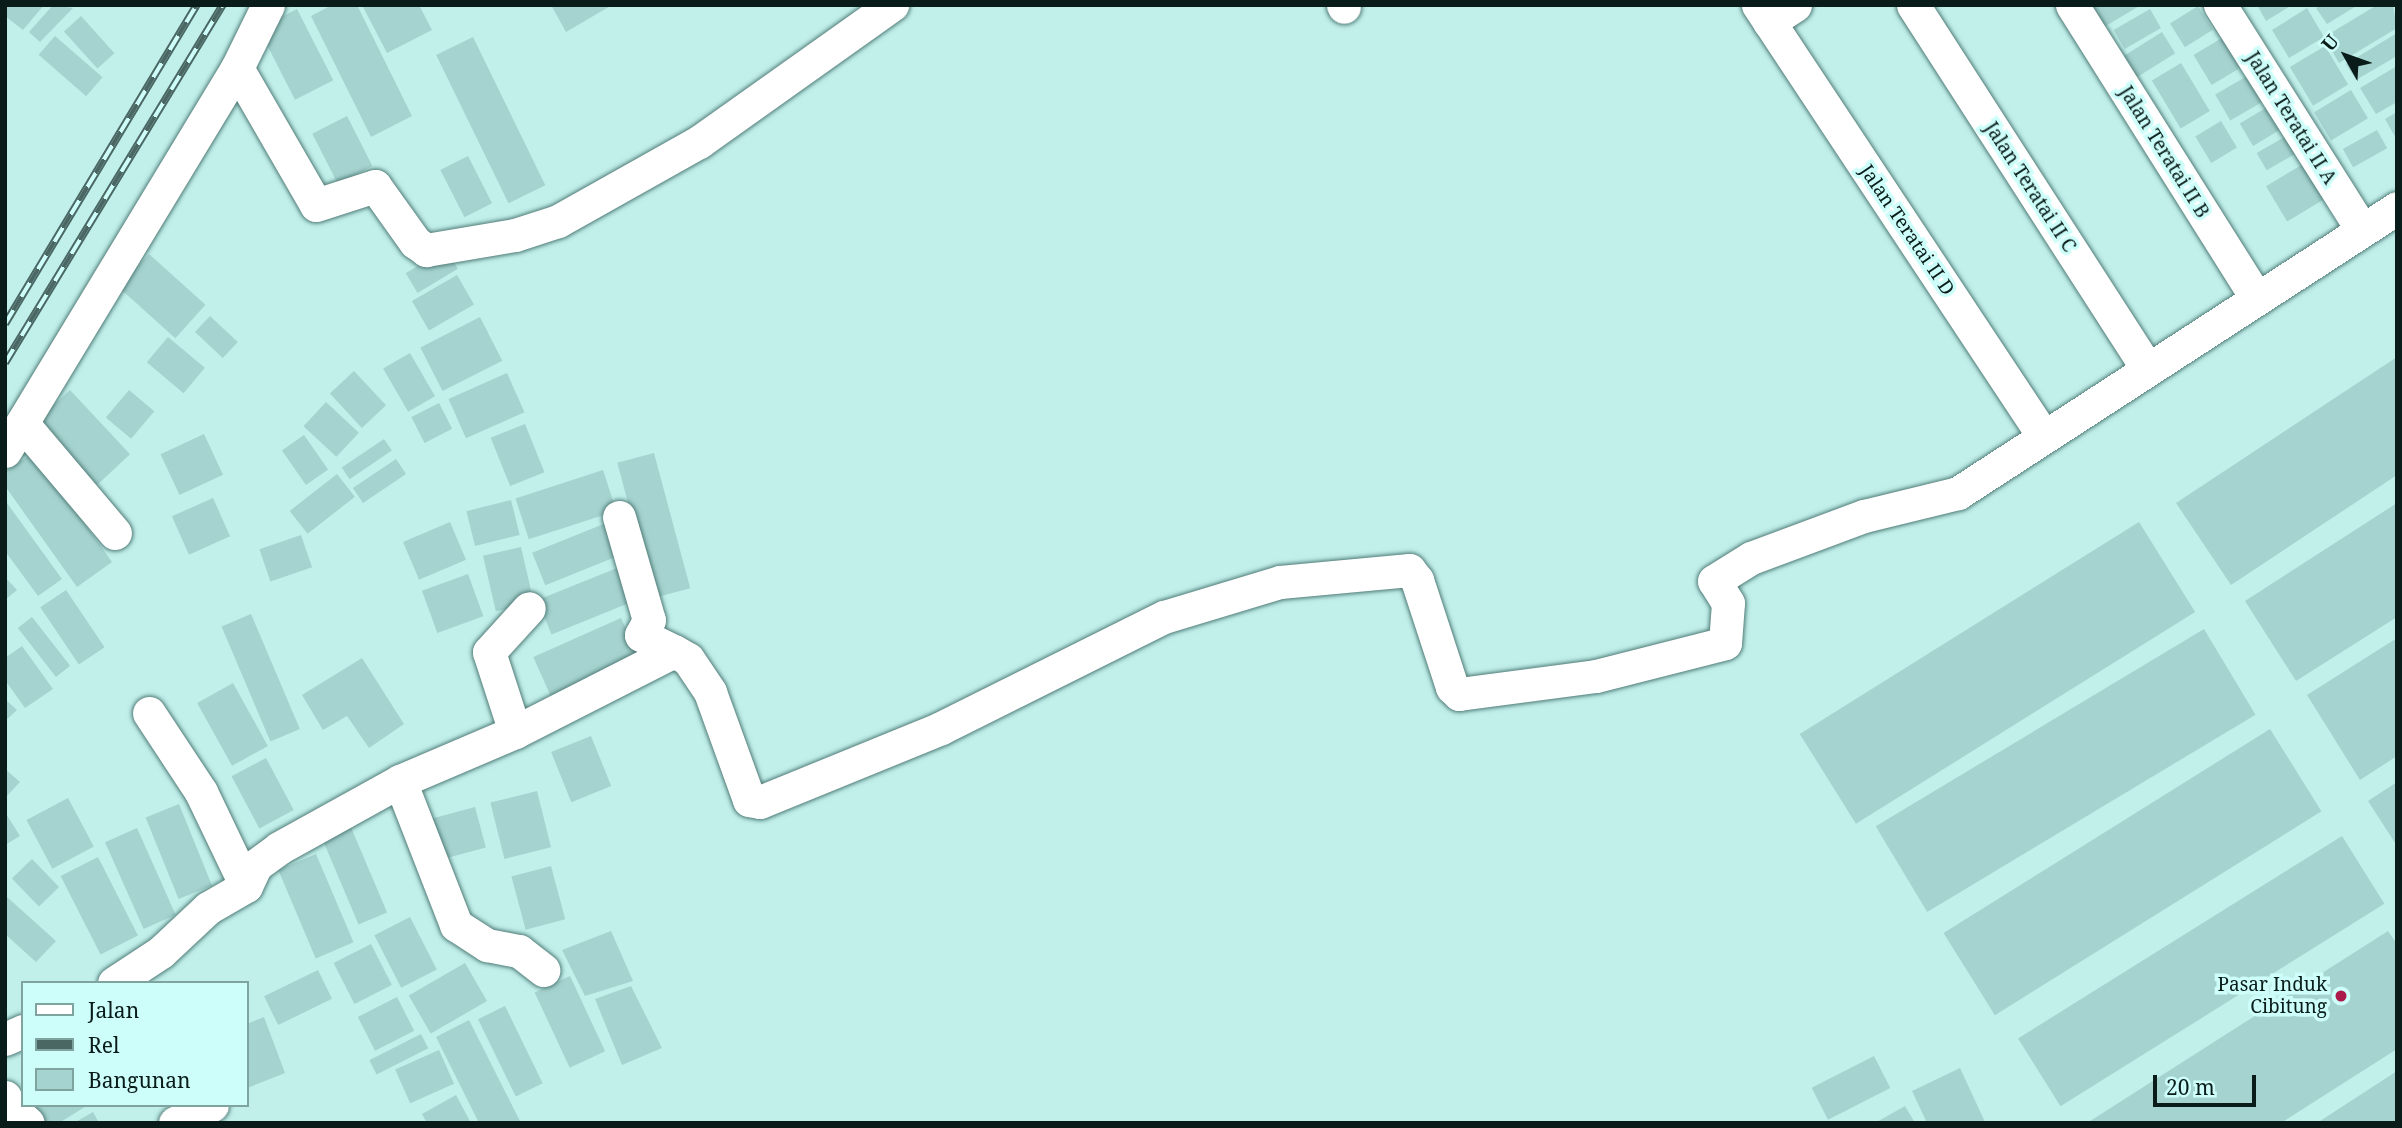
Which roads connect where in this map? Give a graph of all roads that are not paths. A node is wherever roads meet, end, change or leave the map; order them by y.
1 (268, 5) edge
2 (892, 5) edge
3 (1913, 5) edge
4 (2072, 5) edge
5 (2220, 5) edge
6 (1774, 11) edge
7 (237, 68) junction
8 (2397, 208) edge
9 (2362, 230) junction
10 (2257, 299) junction
11 (2148, 369) junction
12 (14, 437) edge
13 (2045, 437) junction
14 (619, 517) dead end
15 (115, 533) dead end
16 (529, 608) dead end
17 (674, 651) junction
18 (149, 713) dead end
19 (515, 732) junction
20 (400, 781) junction
21 (246, 886) junction
22 (542, 970) dead end
23 (117, 981) edge
24 (21, 1032) edge
25 (5, 1039) edge
26 (5, 1097) edge
27 (208, 1107) edge
28 (28, 1123) edge
29 (175, 1123) edge

1 - 7 street
2 - 7 street
3 - 11 street, Jalan Teratai II C
4 - 10 street, Jalan Teratai II B
5 - 9 street, Jalan Teratai II A
6 - 13 street, Jalan Teratai II D
7 - 12 street
8 - 9 street
9 - 10 street
10 - 11 street
11 - 13 street
12 - 15 street
13 - 17 street
14 - 17 street
16 - 19 street
17 - 19 street
18 - 21 street
19 - 20 street
20 - 21 street
20 - 22 street
21 - 23 street
24 - 25 street
26 - 28 street
27 - 29 street

